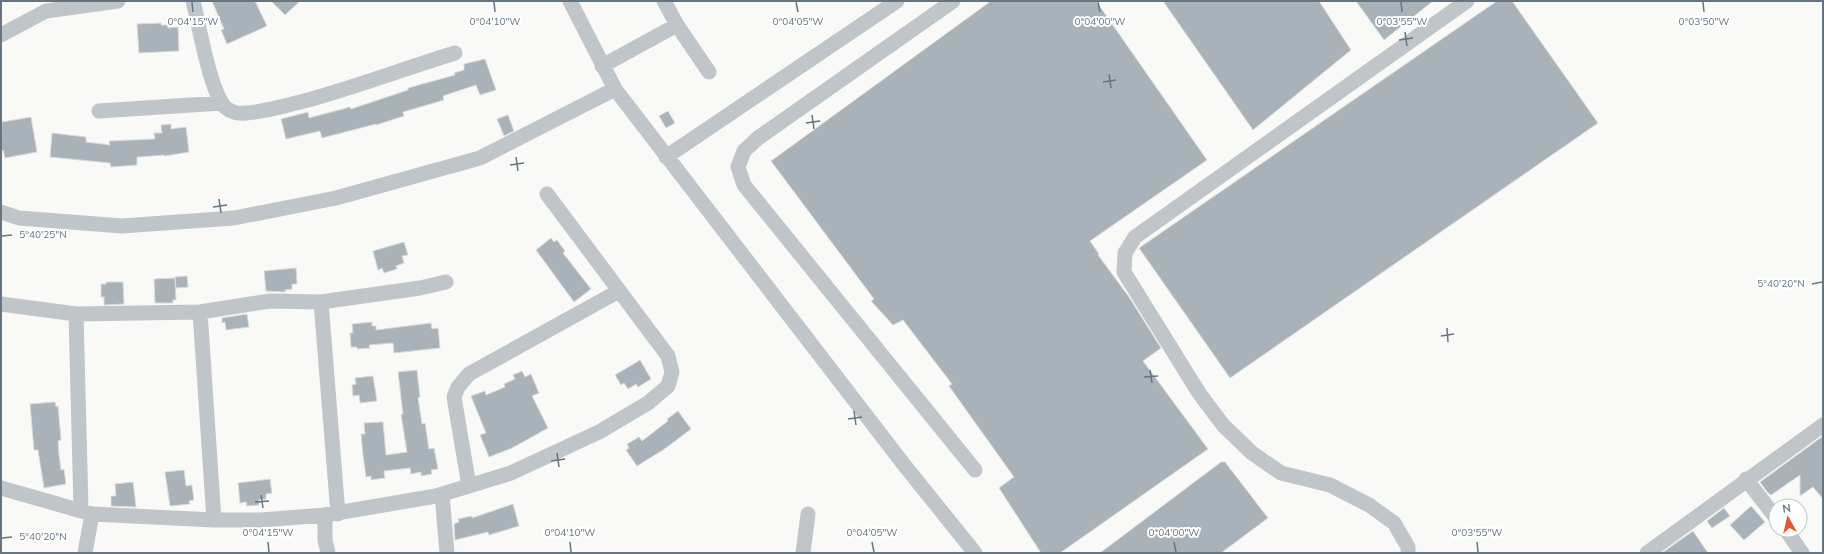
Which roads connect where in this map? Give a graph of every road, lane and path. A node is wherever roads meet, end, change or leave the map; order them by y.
1 (118, 1) edge
2 (193, 1) edge
3 (570, 1) edge
4 (664, 1) edge
5 (897, 1) edge
6 (953, 1) edge
7 (1467, 1) edge
8 (40, 6) edge
9 (677, 26) junction
10 (1, 34) edge
11 (455, 53) dead end
12 (602, 66) junction
13 (709, 72) dead end
14 (615, 88) junction
15 (222, 103) junction
16 (99, 111) dead end
17 (666, 157) junction
18 (547, 194) dead end
19 (1, 212) edge
20 (446, 282) dead end
21 (619, 291) junction
22 (321, 302) junction
23 (1, 304) edge
24 (200, 312) junction
25 (76, 314) junction
26 (1823, 426) edge
27 (975, 470) dead end
28 (1746, 479) junction
29 (469, 486) junction
30 (1, 488) edge
31 (442, 494) junction
32 (1768, 508) edge
33 (86, 512) junction
34 (808, 514) dead end
35 (332, 515) junction
36 (214, 520) junction
37 (1792, 538) edge
38 (85, 553) edge
39 (328, 553) edge
40 (447, 553) edge
41 (803, 553) edge
42 (975, 553) edge
43 (1408, 553) edge
44 (1646, 553) edge
45 (1802, 553) edge

1 - 8 street
2 - 15 street
3 - 12 street
4 - 9 street
5 - 17 street
6 - 27 street
7 - 43 street
8 - 10 street
9 - 12 street
9 - 13 street
11 - 15 street
12 - 14 street
14 - 17 street
14 - 19 street
15 - 16 street
17 - 42 street
18 - 21 street
20 - 22 street
21 - 29 street
21 - 29 street
22 - 24 street
22 - 35 street
23 - 25 street
24 - 25 street
24 - 36 street
25 - 33 street
26 - 28 street
28 - 32 street
28 - 44 street
29 - 31 street
30 - 33 street
31 - 35 street
31 - 40 street
33 - 36 street
33 - 38 street
34 - 41 street
35 - 36 street
35 - 39 street
37 - 45 street

